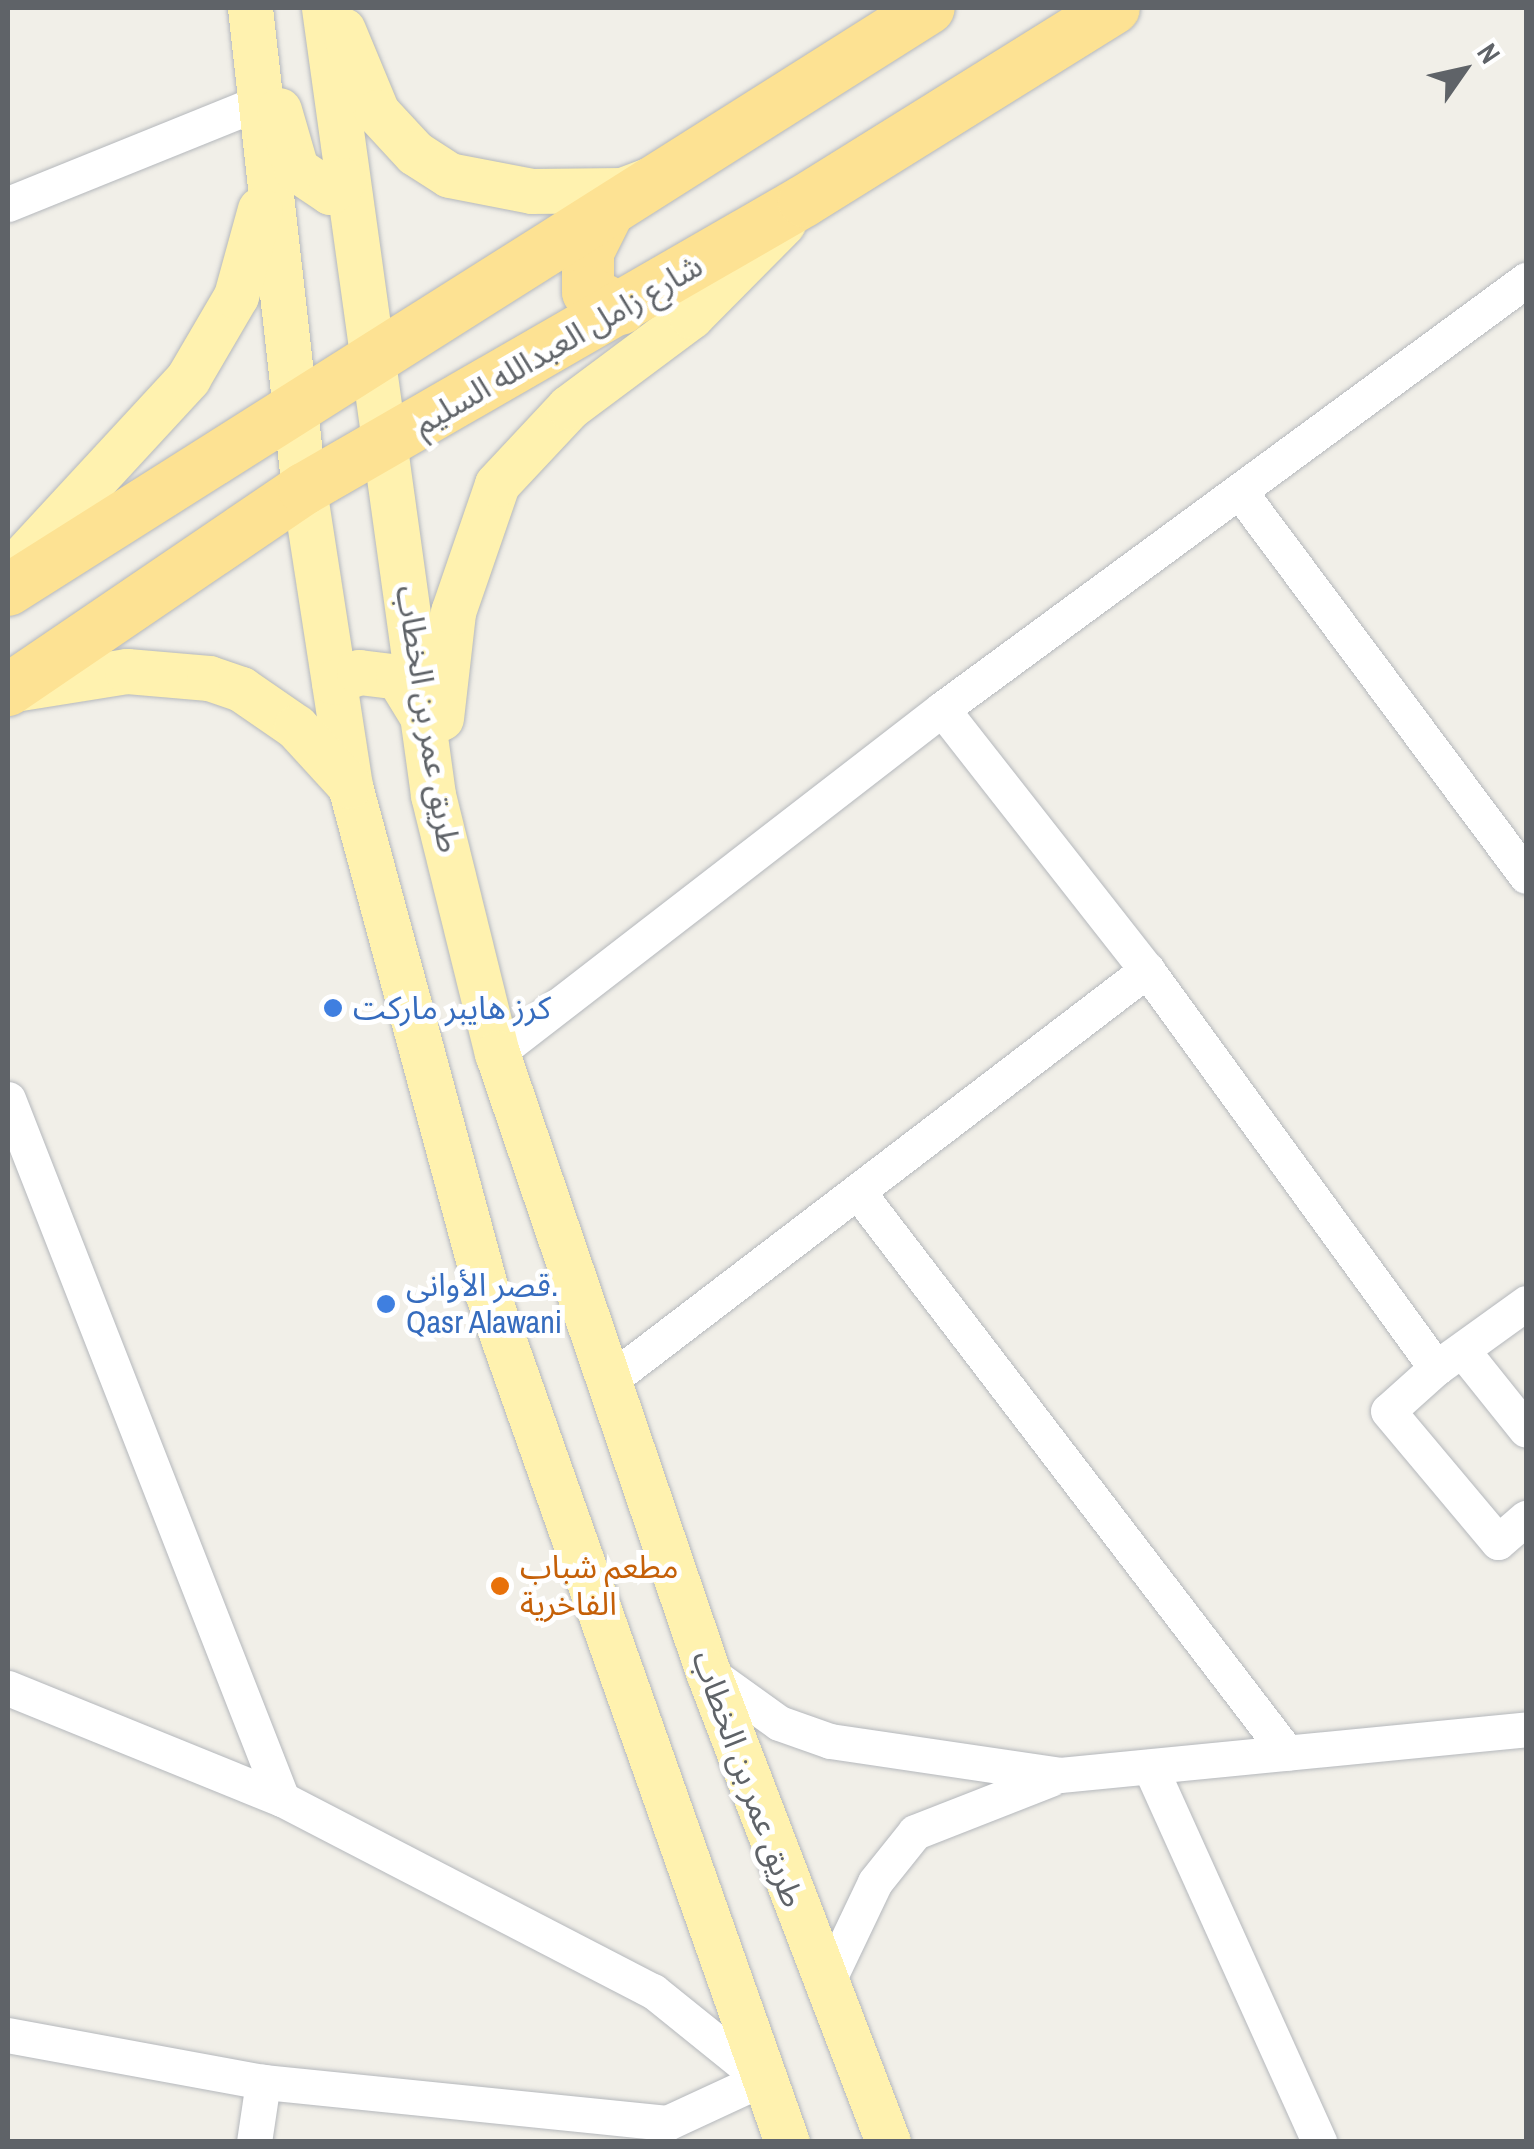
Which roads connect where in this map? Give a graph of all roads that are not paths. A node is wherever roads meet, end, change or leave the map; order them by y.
1 (324, 8) edge
2 (336, 8) edge
3 (929, 8) edge
4 (1114, 8) edge
5 (251, 12) edge
6 (258, 103) junction
7 (681, 168) junction
8 (265, 172) junction
9 (344, 180) junction
10 (804, 201) junction
11 (8, 204) edge
12 (608, 212) junction
13 (1526, 280) edge
14 (622, 309) junction
15 (374, 352) junction
16 (297, 405) junction
17 (389, 443) junction
18 (304, 489) junction
19 (1240, 492) junction
20 (117, 518) junction
21 (8, 572) edge
22 (8, 590) edge
23 (115, 617) junction
24 (334, 682) junction
25 (8, 690) edge
26 (942, 709) junction
27 (424, 720) junction
28 (350, 786) junction
29 (433, 794) junction
30 (1526, 876) edge
31 (1147, 970) junction
32 (497, 1053) junction
33 (8, 1099) edge
34 (858, 1192) junction
35 (1526, 1303) edge
36 (1449, 1359) junction
37 (606, 1383) junction
38 (1526, 1430) edge
39 (1526, 1518) edge
40 (708, 1672) junction
41 (8, 1688) edge
42 (1521, 1740) edge
43 (1287, 1753) junction
44 (1150, 1766) junction
45 (1060, 1775) junction
46 (282, 1799) junction
47 (825, 1987) junction
48 (8, 2036) edge
49 (762, 2079) junction
50 (263, 2082) junction
51 (254, 2142) edge
52 (787, 2142) edge
53 (888, 2142) edge
54 (1318, 2142) edge

1 - 9 main road, طريق عمر بن الخطاب
2 - 7 main road
3 - 7 highway
4 - 10 highway, شارع زامل العبدالله السليم
5 - 6 main road
5 - 9 main road
6 - 8 main road
6 - 11 street
7 - 12 highway
8 - 16 main road
8 - 21 main road
9 - 15 main road, طريق عمر بن الخطاب
10 - 14 highway, شارع زامل العبدالله السليم
10 - 29 main road
12 - 14 highway
12 - 15 highway
13 - 19 street
14 - 17 highway, شارع زامل العبدالله السليم
15 - 16 highway
15 - 17 main road, طريق عمر بن الخطاب
16 - 18 main road
16 - 20 highway
17 - 18 highway, شارع زامل العبدالله السليم
17 - 27 main road, طريق عمر بن الخطاب
18 - 23 highway, شارع زامل العبدالله السليم
18 - 24 main road
19 - 26 street
19 - 30 street
20 - 22 highway
20 - 23 highway
23 - 25 highway, شارع زامل العبدالله السليم
24 - 27 main road
24 - 28 main road
25 - 28 main road
26 - 31 street
26 - 32 street
27 - 29 main road, طريق عمر بن الخطاب
28 - 49 main road
29 - 32 main road, طريق عمر بن الخطاب
31 - 34 street
31 - 36 street
32 - 37 main road, طريق عمر بن الخطاب
33 - 46 street
34 - 37 street
34 - 43 street
35 - 36 street
36 - 38 street
36 - 39 street
37 - 40 main road, طريق عمر بن الخطاب
40 - 45 street
40 - 47 main road, طريق عمر بن الخطاب
41 - 46 street
42 - 43 street
43 - 44 street
44 - 45 street
44 - 54 street
45 - 47 street
46 - 49 street
47 - 53 main road, طريق عمر بن الخطاب
48 - 50 street
49 - 50 street
49 - 52 main road
50 - 51 street

